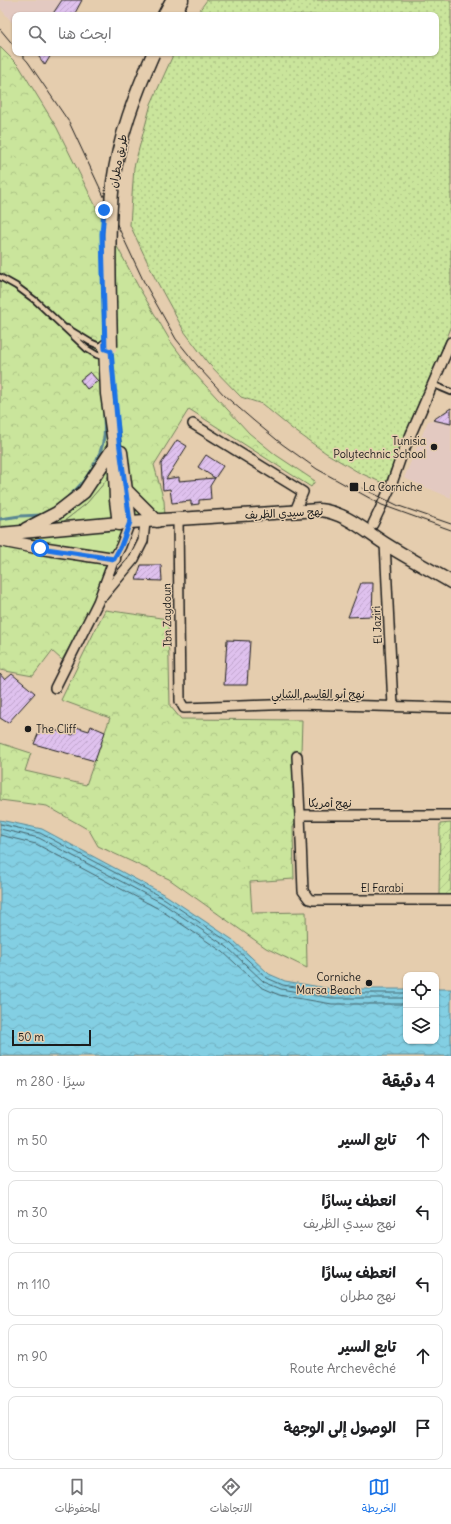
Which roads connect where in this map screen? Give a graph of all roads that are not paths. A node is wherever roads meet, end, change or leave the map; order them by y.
1 (172, 0) edge
2 (182, 0) edge
3 (166, 12) edge
4 (176, 12) edge
5 (143, 56) edge
6 (152, 56) edge
7 (0, 277) edge
8 (62, 325) junction
9 (451, 342) edge
10 (108, 351) junction
11 (432, 384) junction
12 (451, 392) edge
13 (193, 424) dead end
14 (114, 447) junction
15 (127, 491) junction
16 (295, 511) junction
17 (178, 520) junction
18 (151, 522) junction
19 (124, 523) junction
20 (373, 524) dead end
21 (19, 532) junction
22 (0, 534) edge
23 (0, 540) edge
24 (385, 543) junction
25 (114, 559) junction
26 (451, 582) edge
27 (98, 602) junction
28 (55, 688) dead end
29 (393, 706) junction
30 (184, 708) joint
31 (451, 708) edge
32 (297, 756) dead end
33 (300, 815) junction
34 (451, 815) edge
35 (313, 900) joint
36 (451, 900) edge

1 - 3 street
2 - 4 street
5 - 10 street
6 - 10 street, طريق مطران, bridge
7 - 8 lane
8 - 10 lane
8 - 10 lane
9 - 11 street
10 - 14 street
10 - 15 street
11 - 12 lane
11 - 20 street
13 - 16 street
14 - 19 street
14 - 21 street
15 - 18 street
15 - 19 street
16 - 17 street, نهج سيدي الظريف
16 - 24 street, نهج سيدي الظريف
17 - 18 street, نهج سيدي الظريف
17 - 30 street, Ibn Zaydoun
18 - 19 street, نهج سيدي الظريف
18 - 27 street
19 - 21 street, نهج سيدي الظريف
19 - 25 street
21 - 22 street, نهج سيدي الظريف
23 - 25 street
24 - 26 street, نهج سيدي الظريف
24 - 29 street, El Jaziri
25 - 27 street
27 - 28 street
29 - 30 street, نهج أبو القاسم الشابي
29 - 31 street, نهج أبو القاسم الشابي
32 - 33 street
33 - 34 street, نهج أمريكا
33 - 35 street, نهج أمريكا
35 - 36 street, El Farabi

